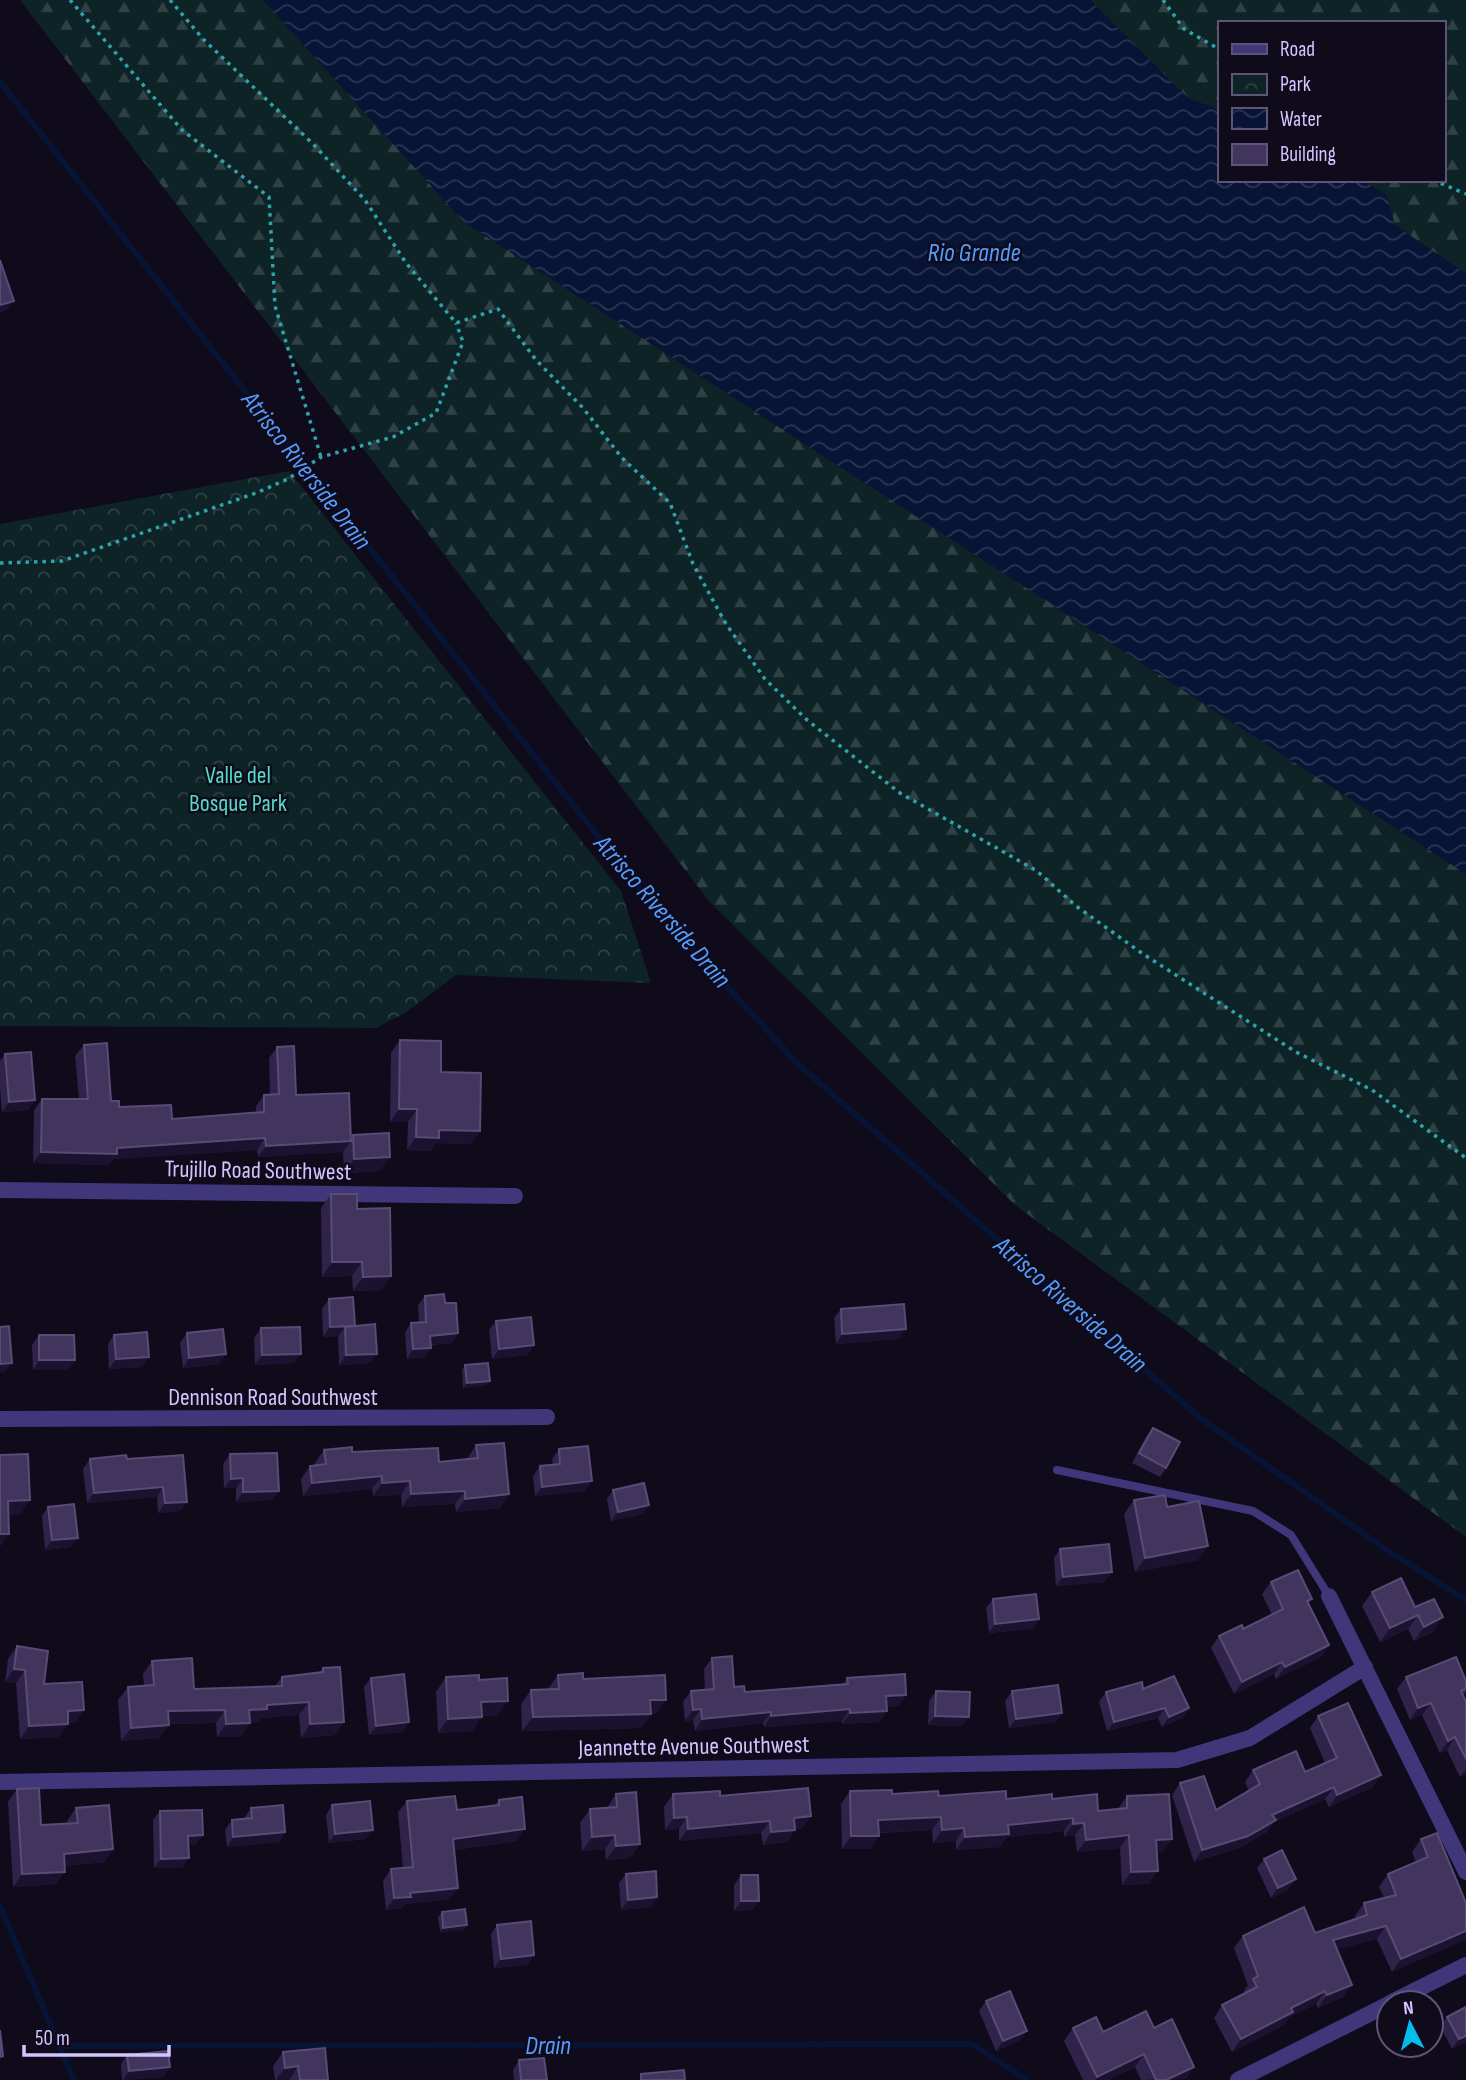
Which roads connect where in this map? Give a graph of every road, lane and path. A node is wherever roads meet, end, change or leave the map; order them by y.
1 (71, 0) edge
2 (170, 0) edge
3 (1163, 0) edge
4 (1218, 48) edge
5 (1438, 182) edge
6 (1466, 194) edge
7 (456, 323) junction
8 (321, 457) junction
9 (0, 563) edge
10 (1466, 1158) edge
11 (0, 1190) edge
12 (515, 1195) dead end
13 (547, 1418) dead end
14 (0, 1419) edge
15 (1057, 1470) dead end
16 (1329, 1597) joint
17 (1365, 1667) junction
18 (0, 1782) edge
19 (1466, 1872) edge
20 (1466, 1965) edge
21 (1418, 1989) edge
22 (1375, 2011) edge
23 (1238, 2080) edge

1 - 8 path
2 - 7 path
3 - 4 path
5 - 6 path
7 - 8 path
7 - 10 path
8 - 9 path
11 - 12 street, Trujillo Road Southwest
13 - 14 street, Dennison Road Southwest
15 - 16 lane
16 - 17 street
17 - 18 street, Jeannette Avenue Southwest
17 - 19 street
20 - 21 street
22 - 23 street

